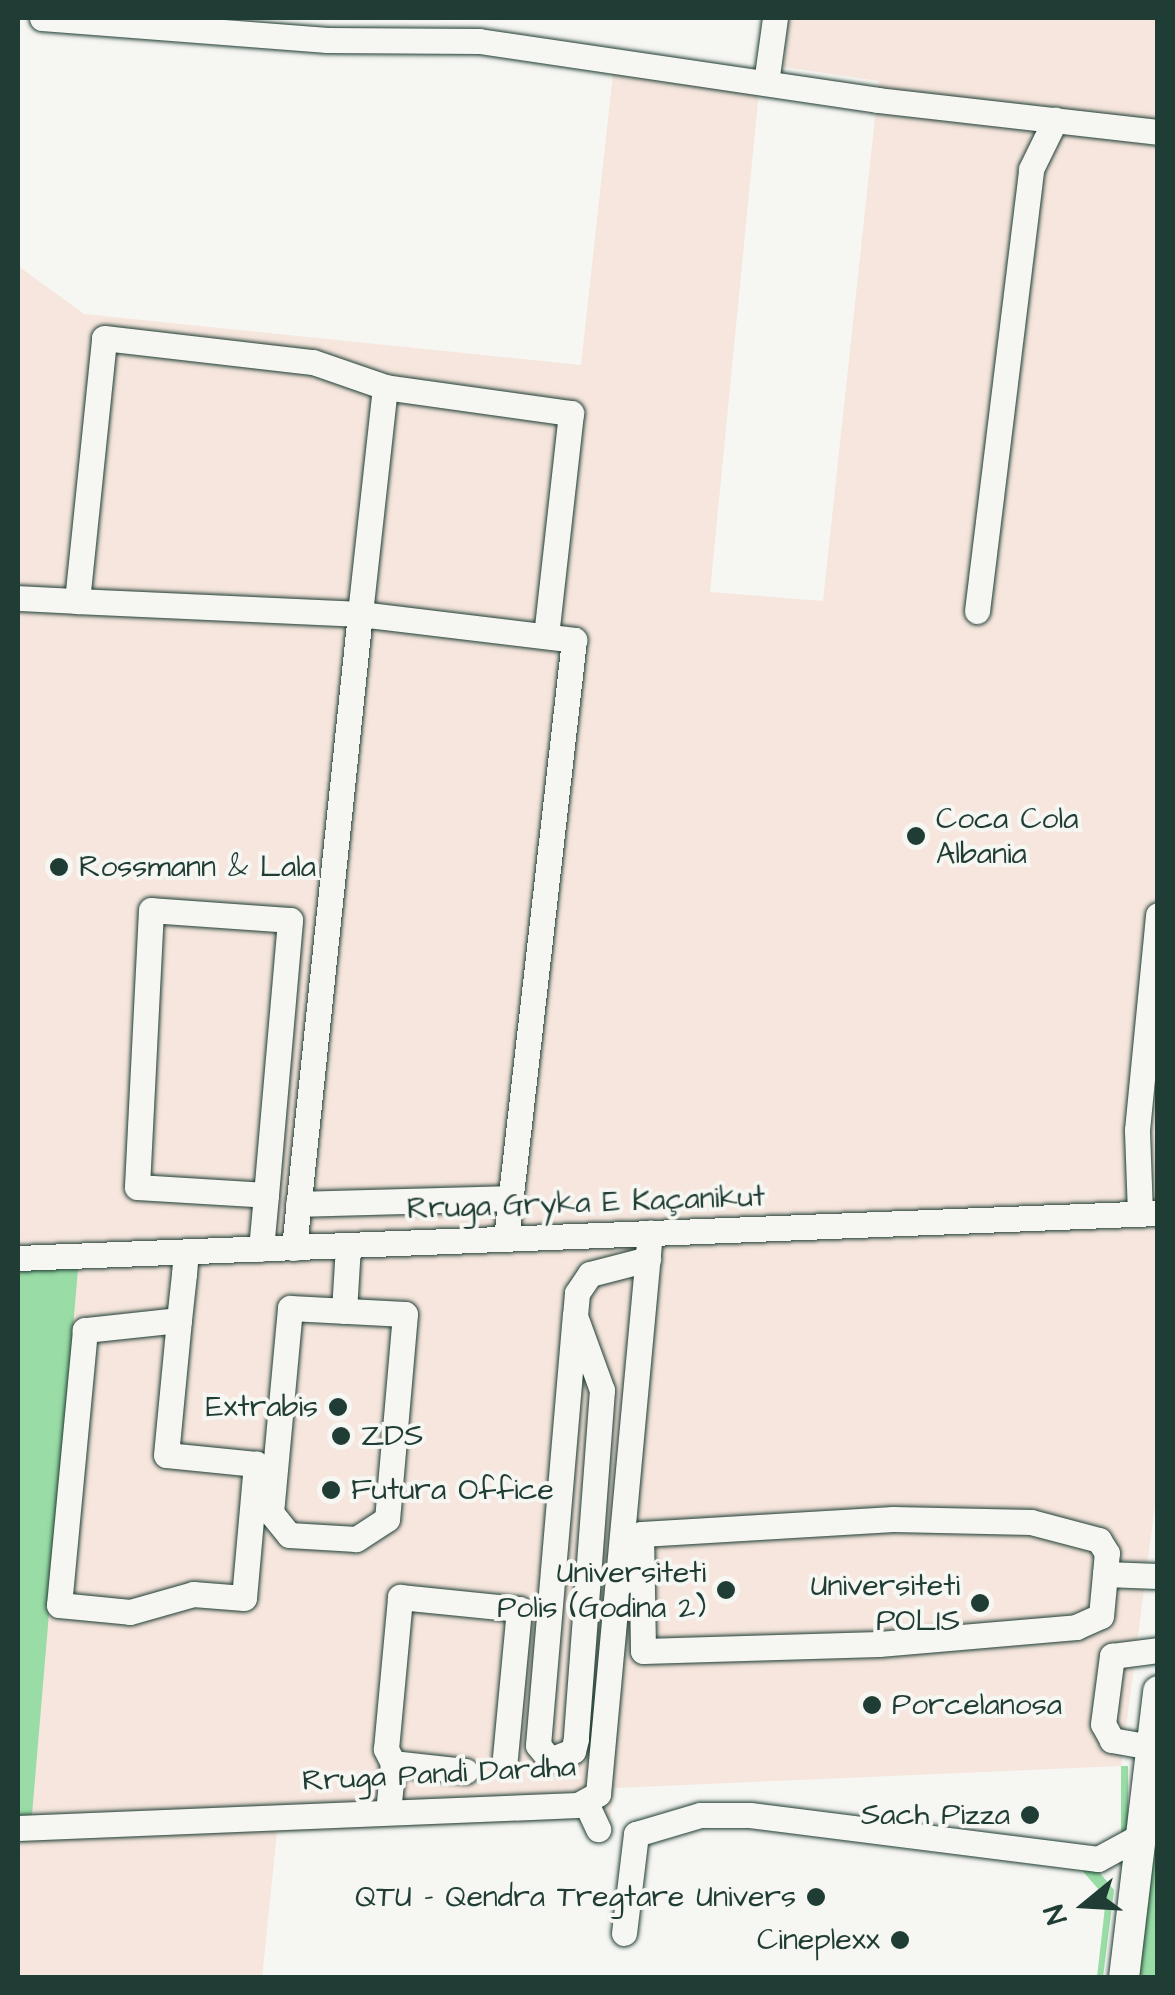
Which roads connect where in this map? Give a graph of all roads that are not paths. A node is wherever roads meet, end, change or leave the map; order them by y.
1 (42, 18) edge
2 (775, 18) edge
3 (766, 83) junction
4 (1054, 120) junction
5 (1158, 132) edge
6 (385, 387) junction
7 (18, 598) edge
8 (77, 600) junction
9 (977, 611) dead end
10 (360, 614) junction
11 (546, 636) junction
12 (1158, 914) edge
13 (266, 1195) junction
14 (511, 1198) junction
15 (298, 1204) junction
16 (1149, 1213) edge
17 (650, 1232) junction
18 (506, 1239) junction
19 (348, 1245) junction
20 (294, 1248) junction
21 (261, 1249) junction
22 (186, 1253) junction
23 (18, 1258) edge
24 (648, 1258) junction
25 (344, 1311) junction
26 (575, 1316) junction
27 (179, 1320) junction
28 (1105, 1574) junction
29 (1158, 1576) edge
30 (1158, 1650) edge
31 (1158, 1691) edge
32 (1151, 1747) junction
33 (505, 1757) dead end
34 (393, 1764) junction
35 (466, 1771) dead end
36 (586, 1803) junction
37 (388, 1812) junction
38 (18, 1828) edge
39 (598, 1829) dead end
40 (1140, 1836) junction
41 (1088, 1859) junction
42 (1132, 1904) junction
43 (624, 1933) dead end
44 (1122, 1971) edge

1 - 3 street
2 - 3 street
3 - 4 street
4 - 5 street
4 - 9 street
6 - 8 street
6 - 10 street
6 - 11 street
7 - 8 street
8 - 10 street
10 - 11 street
10 - 15 street
11 - 14 street
12 - 16 street
13 - 13 street
13 - 21 street
14 - 15 street
14 - 18 street
15 - 20 street
16 - 17 street, Rruga Gryka E Kaçanikut
17 - 18 street, Rruga Gryka E Kaçanikut
17 - 24 street, Rruga Pandi Dardha
18 - 19 street, Rruga Gryka E Kaçanikut
19 - 20 street, Rruga Gryka E Kaçanikut
19 - 25 street
20 - 21 street, Rruga Gryka E Kaçanikut
21 - 22 street, Rruga Gryka E Kaçanikut
22 - 23 street, Rruga Gryka E Kaçanikut
22 - 27 street
24 - 26 street
24 - 36 street, Rruga Pandi Dardha
25 - 25 street
26 - 26 street
27 - 27 street
28 - 28 street
28 - 29 street
30 - 32 street
31 - 32 main road
32 - 40 main road
33 - 34 street
34 - 35 street
34 - 37 street
36 - 37 street, Rruga Pandi Dardha
36 - 39 street
37 - 38 street, Rruga Pandi Dardha
40 - 41 street
40 - 42 main road
41 - 42 street
41 - 43 street
42 - 44 main road

